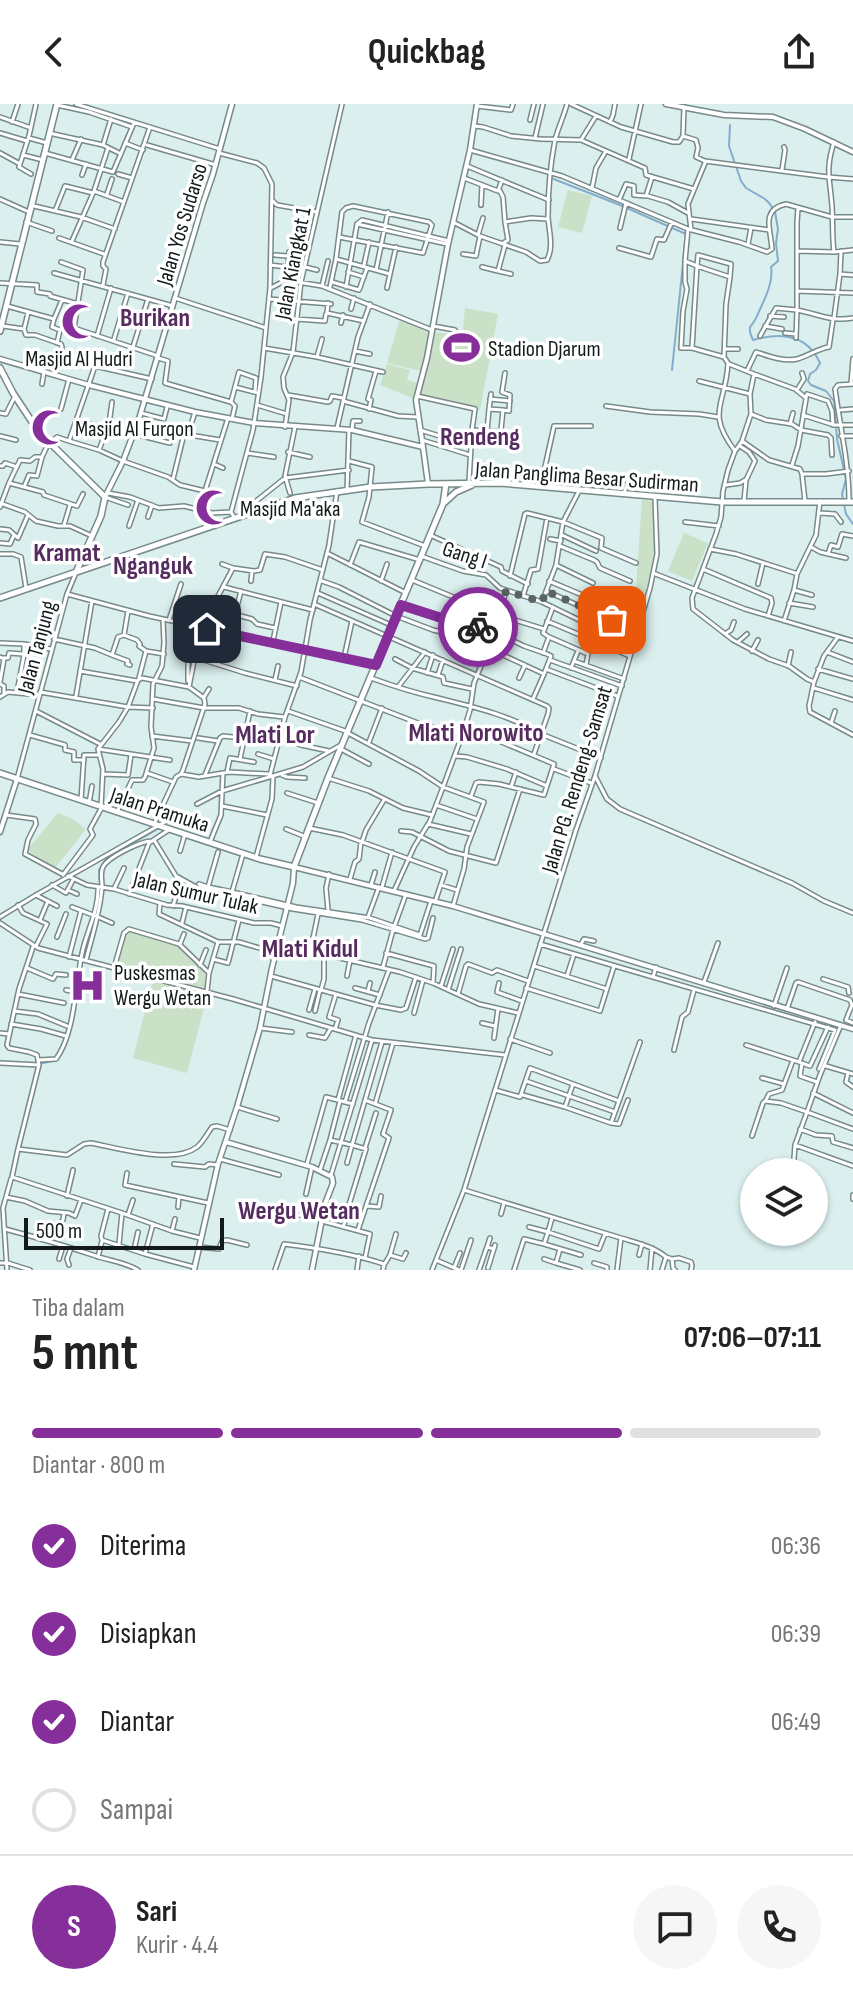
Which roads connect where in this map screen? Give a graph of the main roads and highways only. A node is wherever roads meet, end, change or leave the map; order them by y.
1 (57, 105) edge
2 (1, 328) edge
3 (0, 368) edge
4 (477, 483) junction
5 (446, 484) junction
6 (850, 501) edge
7 (443, 504) junction
8 (77, 571) junction
9 (0, 598) edge
10 (0, 773) edge

1 - 2 main road
3 - 8 main road
4 - 5 main road, Jalan Panglima Besar Sudirman
4 - 6 main road, Jalan Panglima Besar Sudirman
4 - 7 main road
5 - 7 main road
5 - 8 main road, Jalan Panglima Besar Sudirman
7 - 10 main road, Jalan Pramuka
8 - 9 main road, Jalan Panglima Besar Sudirman

